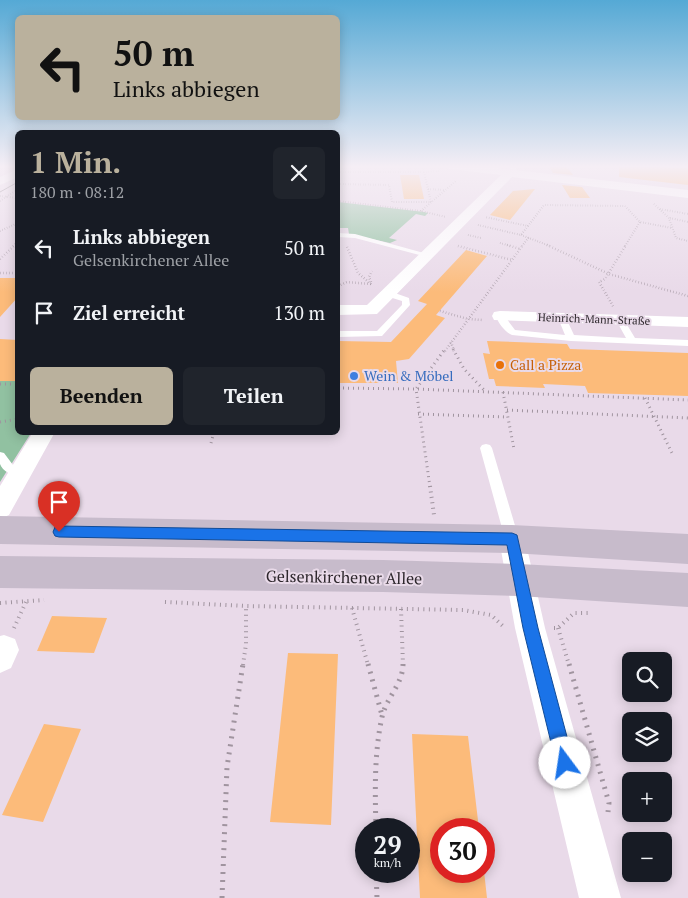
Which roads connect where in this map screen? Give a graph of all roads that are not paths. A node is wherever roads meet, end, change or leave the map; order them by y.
1 (476, 208) edge
2 (340, 235) edge
3 (427, 254) junction
4 (389, 294) junction
5 (340, 310) edge
6 (501, 318) joint
7 (562, 318) junction
8 (620, 320) junction
9 (688, 322) edge
10 (340, 334) edge
11 (571, 338) junction
12 (632, 341) junction
13 (688, 343) edge
14 (42, 435) edge
15 (486, 448) dead end
16 (0, 456) edge
17 (21, 472) junction
18 (0, 508) edge
19 (0, 530) edge
20 (512, 539) junction
21 (688, 549) edge
22 (0, 572) edge
23 (519, 580) junction
24 (688, 590) edge
25 (600, 898) edge

1 - 3 street
2 - 3 lane
3 - 4 street
4 - 5 street
4 - 10 lane
6 - 7 street, Heinrich-Mann-Straße
6 - 11 lane
7 - 8 street, Heinrich-Mann-Straße
7 - 11 lane
8 - 9 street, Heinrich-Mann-Straße
8 - 12 lane
11 - 12 lane
12 - 13 lane
14 - 17 street
15 - 20 lane
16 - 17 lane
17 - 18 street
19 - 20 main road
20 - 21 main road
20 - 23 street
22 - 23 main road, Gelsenkirchener Allee
23 - 24 main road, Gelsenkirchener Allee
23 - 25 street

